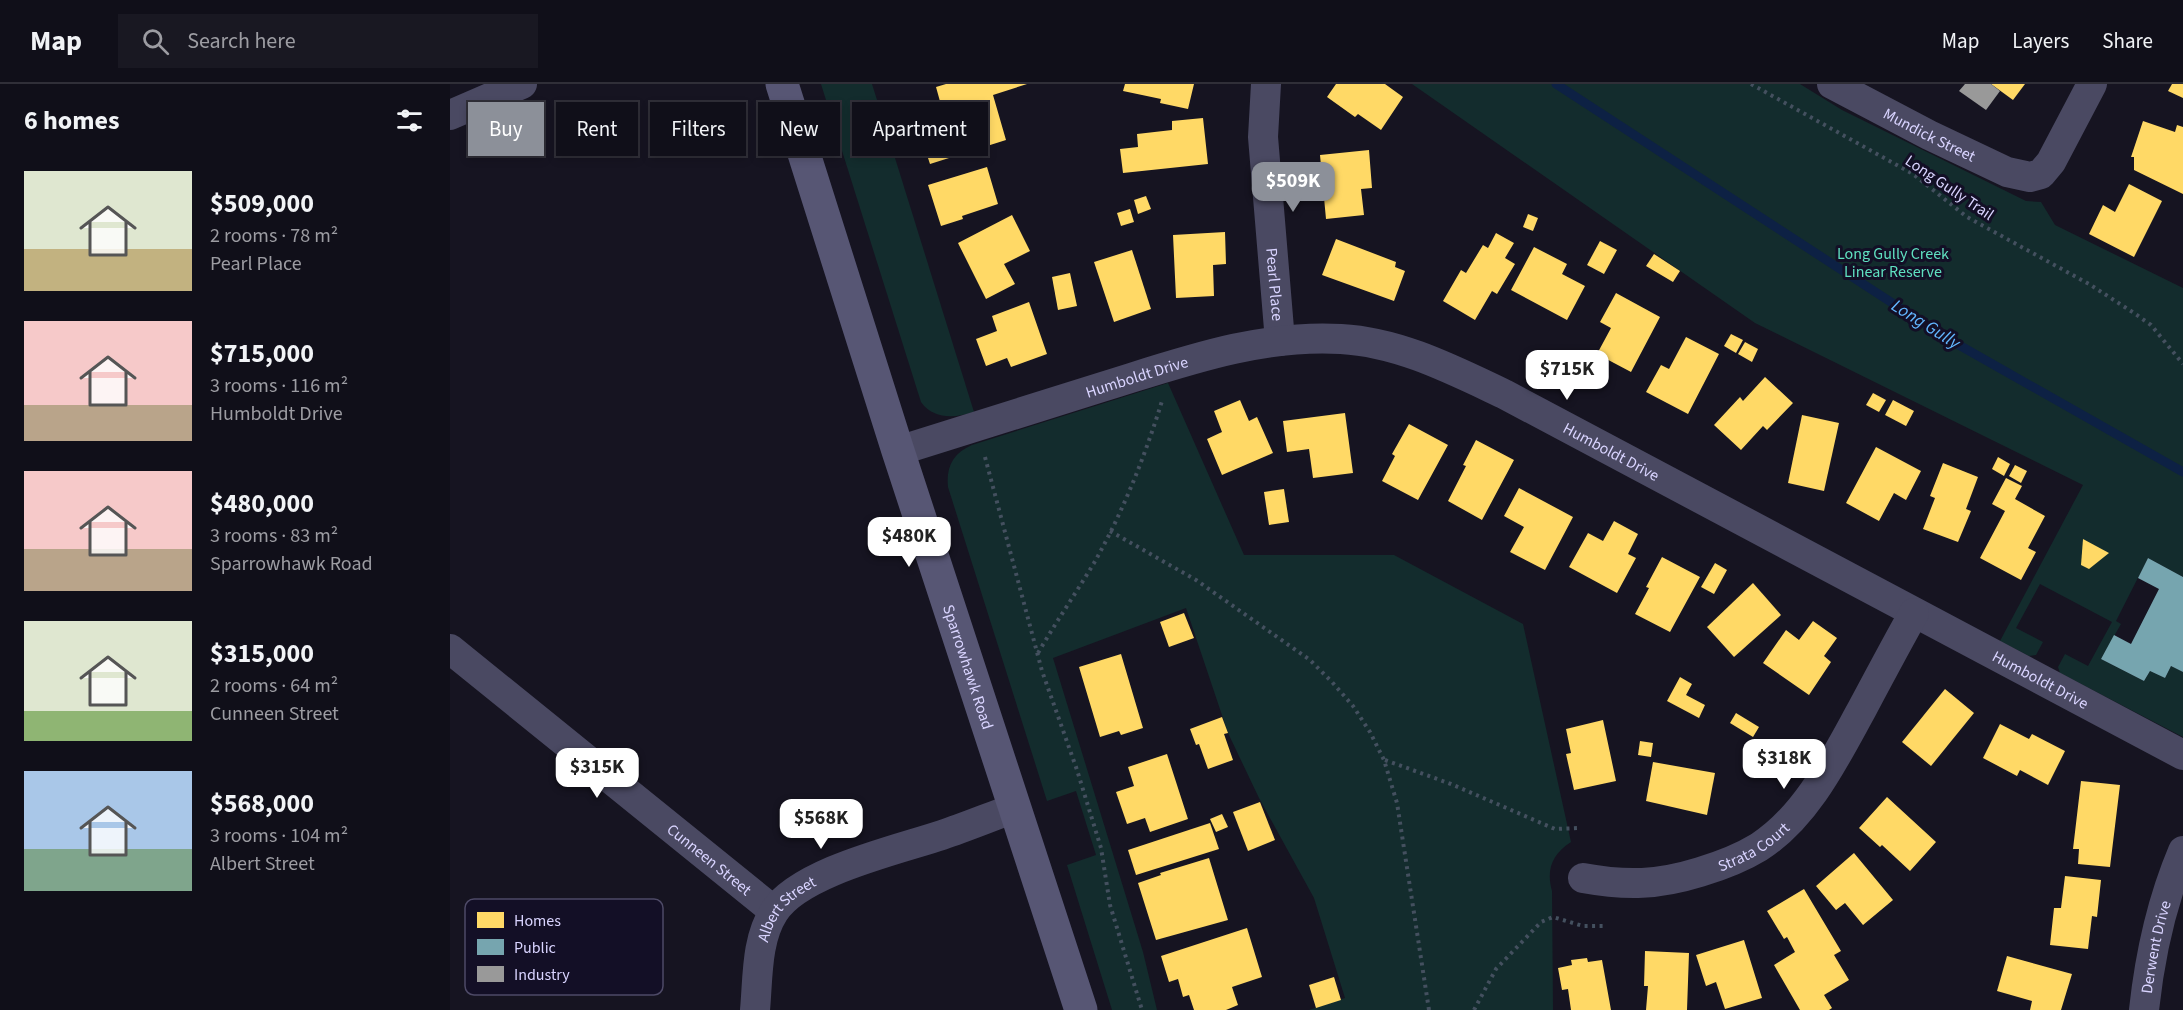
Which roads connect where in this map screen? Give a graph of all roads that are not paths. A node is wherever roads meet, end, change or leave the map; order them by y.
1 (522, 84) edge
2 (782, 84) edge
3 (1266, 84) edge
4 (1832, 84) edge
5 (2092, 84) edge
6 (450, 115) edge
7 (1280, 341) junction
8 (898, 451) junction
9 (1914, 613) junction
10 (450, 649) edge
11 (2183, 755) edge
12 (1015, 808) junction
13 (2183, 851) edge
14 (1583, 878) dead end
15 (774, 911) junction
16 (755, 1010) edge
17 (1081, 1010) edge
18 (2144, 1010) edge

1 - 6 street
2 - 8 main road, Sparrowhawk Road
3 - 7 street, Pearl Place
4 - 5 street, Mundick Street
7 - 8 street, Humboldt Drive
7 - 9 street, Humboldt Drive
8 - 12 main road, Sparrowhawk Road
9 - 11 street, Humboldt Drive
9 - 14 street, Strata Court
10 - 15 street, Cunneen Street
12 - 15 street, Albert Street
12 - 17 main road, Sparrowhawk Road
13 - 18 street, Derwent Drive
15 - 16 street, Albert Street

